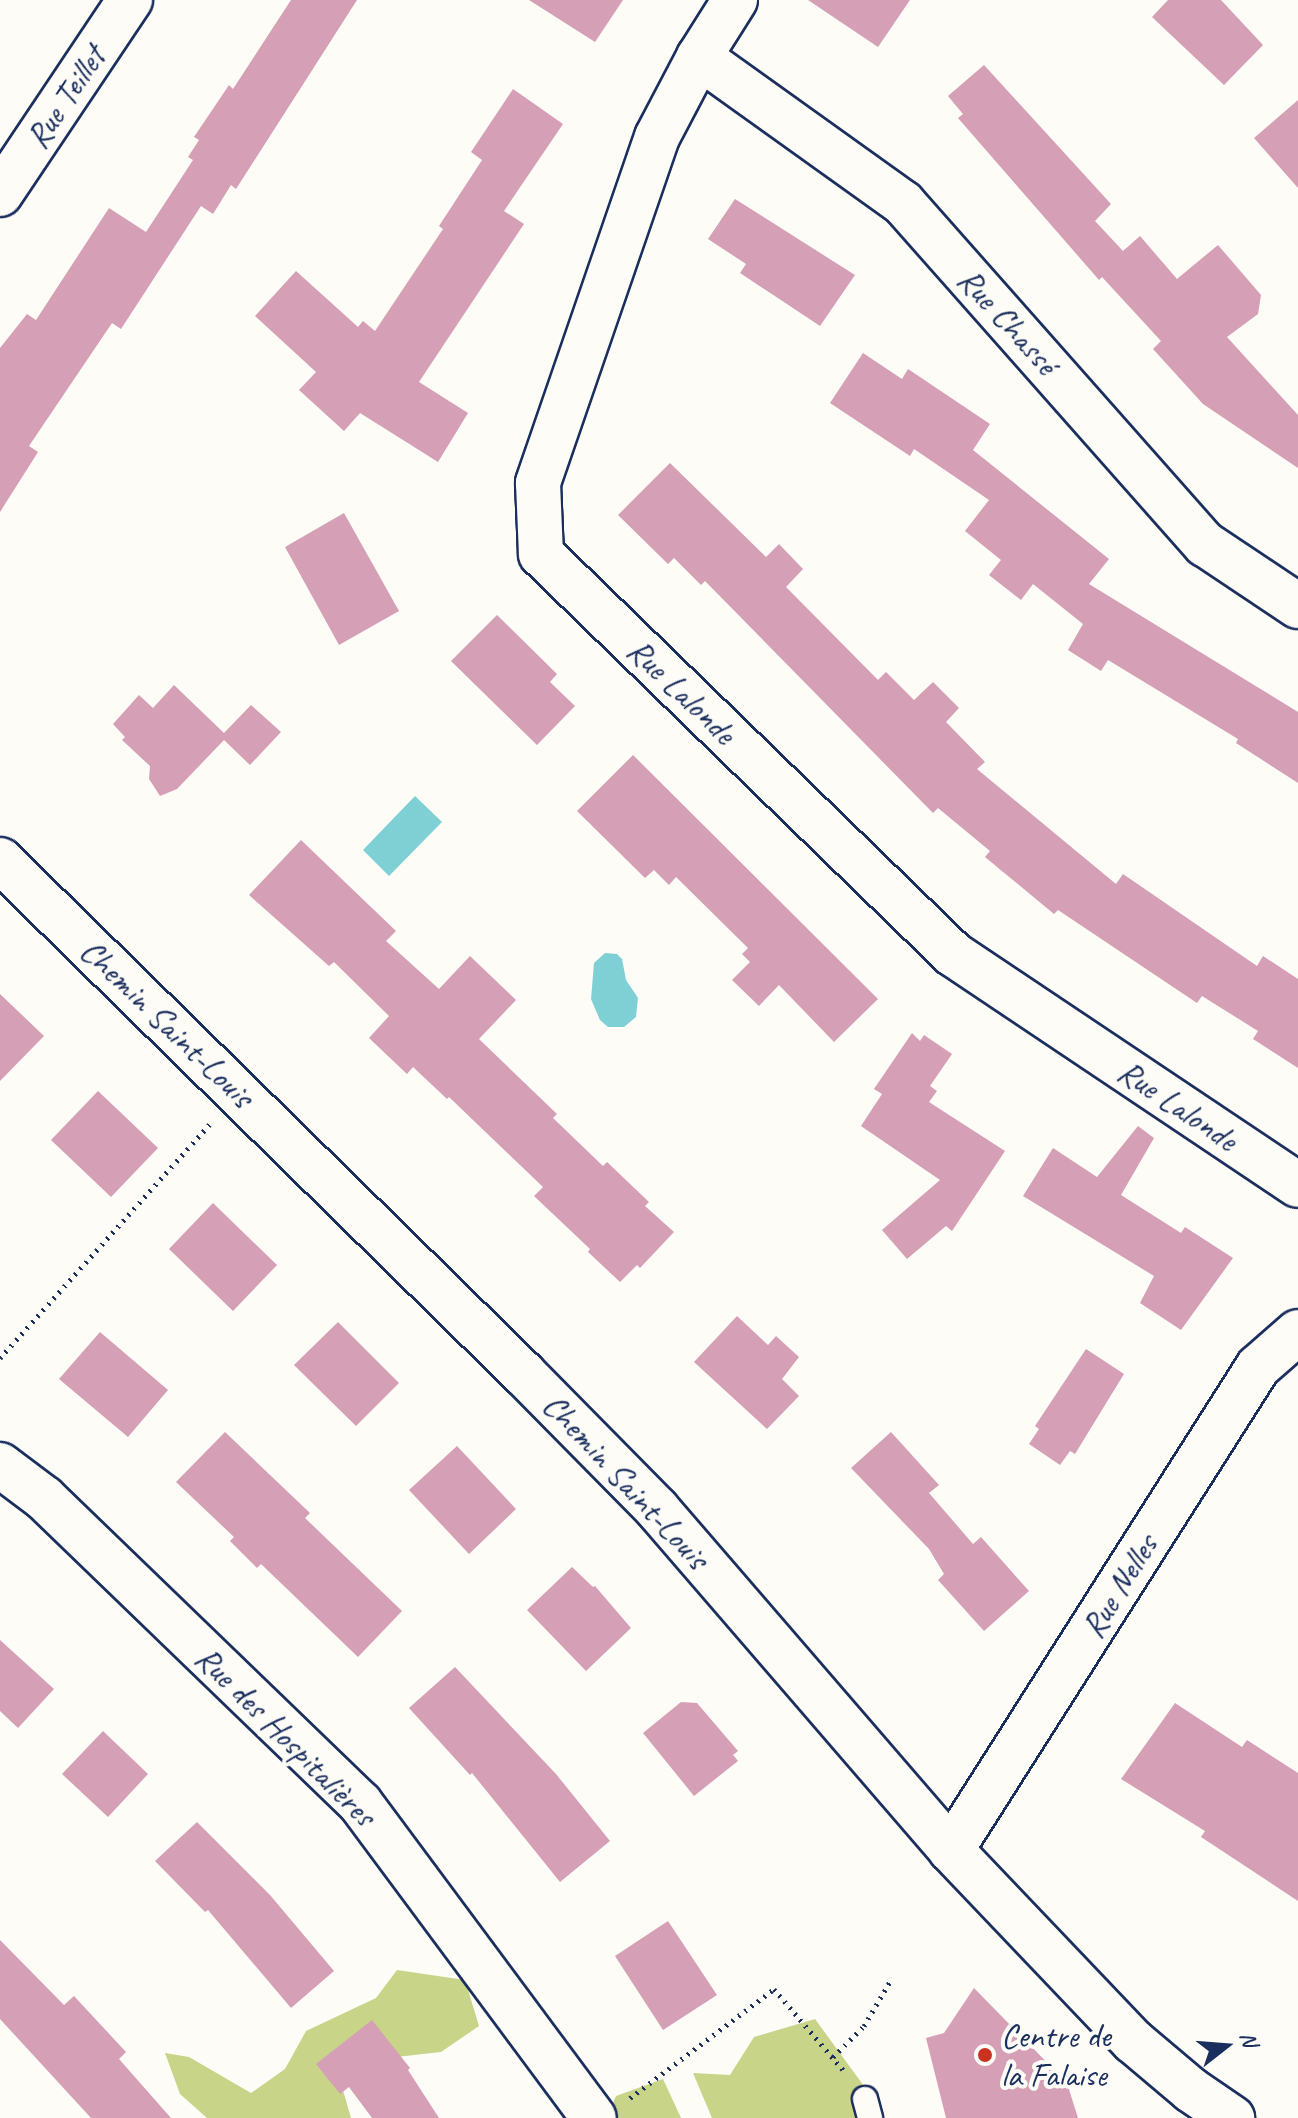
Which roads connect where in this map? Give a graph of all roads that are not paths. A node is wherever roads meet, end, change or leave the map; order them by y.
1 (130, 0) edge
2 (735, 0) edge
3 (699, 57) junction
4 (0, 194) edge
5 (1298, 606) edge
6 (0, 860) edge
7 (1298, 1185) edge
8 (1298, 1332) edge
9 (0, 1465) edge
10 (951, 1850) junction
11 (611, 2109) edge
12 (1232, 2118) edge

1 - 4 street, Rue Teillet
2 - 3 street, Rue Lalonde
3 - 5 street, Rue Chassé
3 - 7 street, Rue Lalonde
6 - 10 street, Chemin Saint-Louis
8 - 10 street, Rue Nelles
9 - 11 street, Rue des Hospitalières
10 - 12 street, Chemin Saint-Louis

